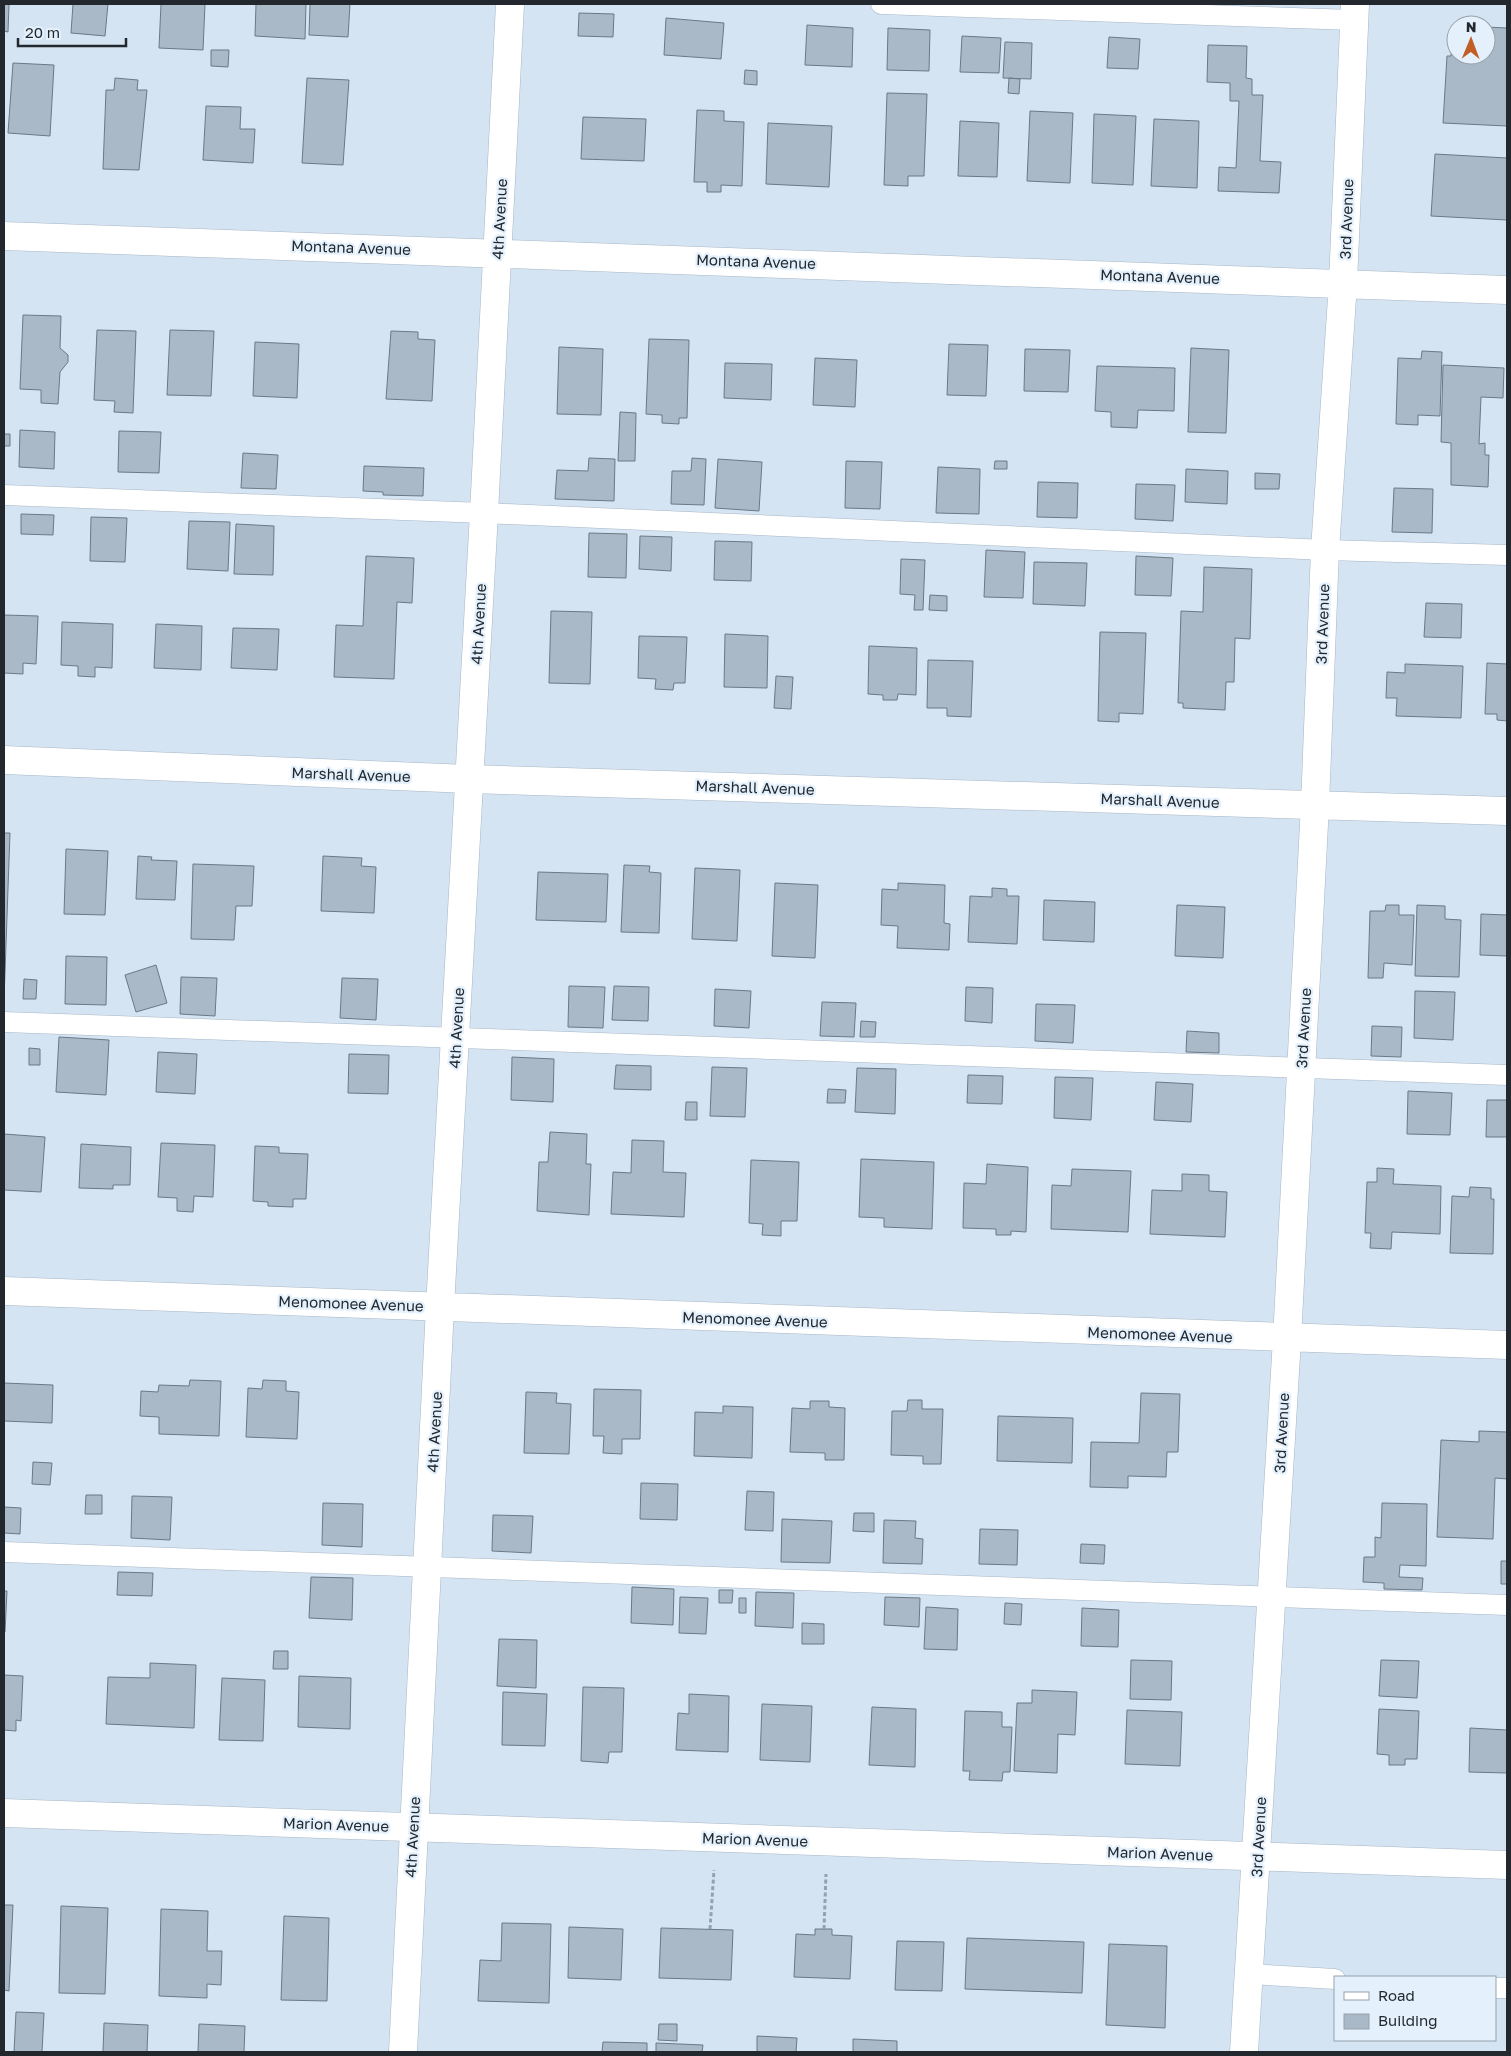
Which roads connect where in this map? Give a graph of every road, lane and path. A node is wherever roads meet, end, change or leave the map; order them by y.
1 (510, 4) edge
2 (881, 4) edge
3 (1354, 12) edge
4 (4, 236) edge
5 (497, 252) junction
6 (1343, 283) junction
7 (1507, 290) edge
8 (4, 495) edge
9 (484, 513) junction
10 (1325, 550) junction
11 (1507, 555) edge
12 (4, 760) edge
13 (469, 778) junction
14 (1316, 805) junction
15 (1507, 812) edge
16 (4, 1022) edge
17 (455, 1038) junction
18 (1300, 1068) junction
19 (1507, 1075) edge
20 (4, 1291) edge
21 (440, 1307) junction
22 (1287, 1339) junction
23 (1507, 1345) edge
24 (4, 1552) edge
25 (428, 1568) junction
26 (1272, 1596) junction
27 (1507, 1605) edge
28 (4, 1813) edge
29 (413, 1827) junction
30 (716, 1838) junction
31 (827, 1841) junction
32 (1257, 1856) junction
33 (1507, 1865) edge
34 (710, 1929) dead end
35 (824, 1929) dead end
36 (1249, 1974) junction
37 (1334, 1979) edge
38 (403, 2052) edge
39 (1244, 2052) edge

1 - 5 street, 4th Avenue
2 - 3 lane
3 - 6 street, 3rd Avenue
4 - 5 street, Montana Avenue
5 - 6 street, Montana Avenue
5 - 9 street, 4th Avenue
6 - 7 street, Montana Avenue
6 - 10 street, 3rd Avenue
8 - 9 lane
9 - 10 lane
9 - 13 street, 4th Avenue
10 - 11 lane
10 - 14 street, 3rd Avenue
12 - 13 street, Marshall Avenue
13 - 14 street, Marshall Avenue
13 - 17 street, 4th Avenue
14 - 15 street, Marshall Avenue
14 - 18 street, 3rd Avenue
16 - 17 lane
17 - 18 lane
17 - 21 street, 4th Avenue
18 - 19 lane
18 - 22 street, 3rd Avenue
20 - 21 street, Menomonee Avenue
21 - 22 street, Menomonee Avenue
21 - 25 street, 4th Avenue
22 - 23 street, Menomonee Avenue
22 - 26 street, 3rd Avenue
24 - 25 lane
25 - 26 lane
25 - 29 street, 4th Avenue
26 - 27 lane
26 - 32 street, 3rd Avenue
28 - 29 street, Marion Avenue
29 - 30 street, Marion Avenue
29 - 38 street, 4th Avenue
30 - 31 street, Marion Avenue
30 - 34 path
31 - 32 street, Marion Avenue
31 - 35 path
32 - 33 street, Marion Avenue
32 - 36 street, 3rd Avenue
36 - 37 lane
36 - 39 street, 3rd Avenue

